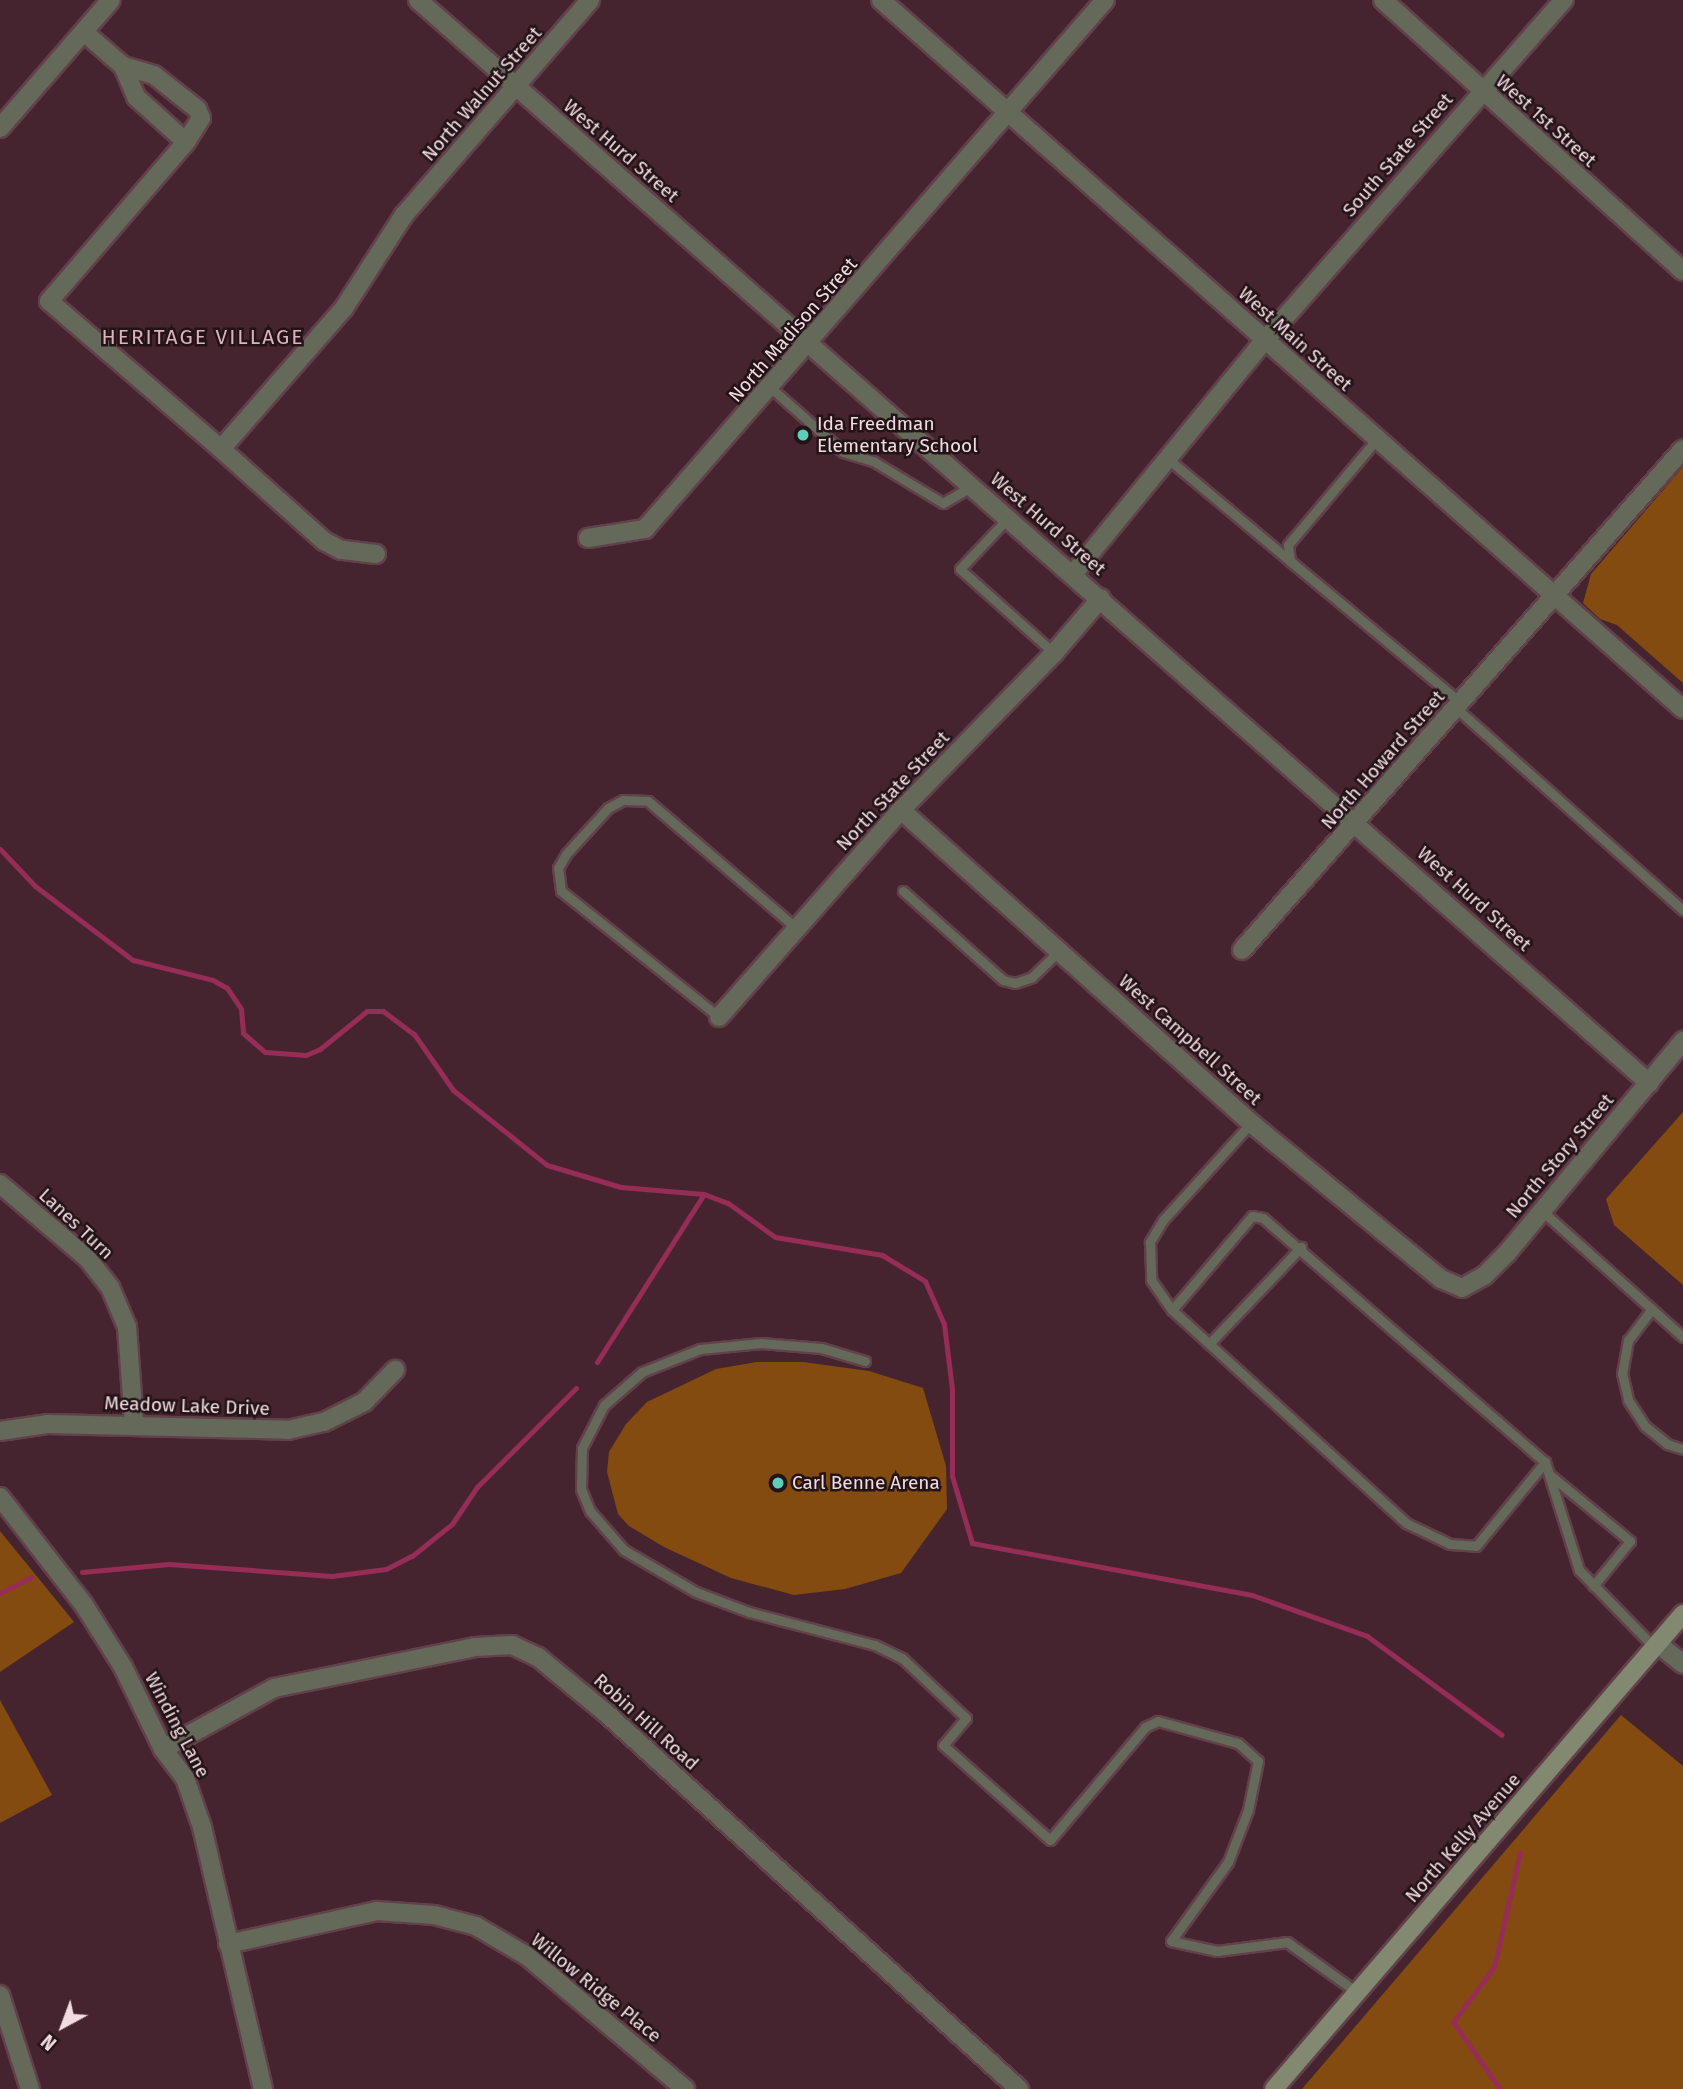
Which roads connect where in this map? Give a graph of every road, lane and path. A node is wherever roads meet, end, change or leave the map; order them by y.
1 (111, 0) edge
2 (418, 0) edge
3 (590, 0) edge
4 (881, 0) edge
5 (1105, 0) edge
6 (1382, 0) edge
7 (1564, 0) edge
8 (84, 32) junction
9 (123, 66) junction
10 (517, 87) junction
11 (1481, 91) junction
12 (1009, 113) junction
13 (0, 128) edge
14 (186, 142) junction
15 (1683, 271) edge
16 (1265, 340) junction
17 (808, 345) junction
18 (771, 388) junction
19 (1376, 440) junction
20 (221, 449) junction
21 (1683, 449) edge
22 (1166, 457) junction
23 (973, 486) junction
24 (1008, 518) junction
25 (587, 538) dead end
26 (376, 554) dead end
27 (1290, 561) junction
28 (1074, 573) junction
29 (1554, 596) junction
30 (1101, 598) junction
31 (1054, 653) junction
32 (1458, 705) junction
33 (1683, 709) edge
34 (901, 810) junction
35 (1357, 823) junction
36 (903, 891) dead end
37 (1683, 910) edge
38 (796, 928) junction
39 (1060, 950) junction
40 (1242, 950) dead end
41 (719, 1017) joint
42 (1683, 1041) edge
43 (1649, 1083) junction
44 (1251, 1123) junction
45 (0, 1184) edge
46 (1541, 1210) junction
47 (1301, 1247) junction
48 (1462, 1288) joint
49 (1171, 1310) junction
50 (1651, 1310) junction
51 (1683, 1337) edge
52 (1209, 1344) junction
53 (865, 1361) dead end
54 (395, 1370) dead end
55 (134, 1424) junction
56 (0, 1431) edge
57 (1683, 1449) edge
58 (1545, 1462) junction
59 (1549, 1474) junction
60 (0, 1497) edge
61 (1593, 1586) junction
62 (1683, 1614) edge
63 (1656, 1645) junction
64 (1683, 1664) edge
65 (163, 1749) junction
66 (228, 1944) junction
67 (1358, 1993) junction
68 (0, 1995) edge
69 (30, 2089) edge
70 (263, 2089) edge
71 (685, 2089) edge
72 (1019, 2089) edge
73 (1274, 2089) edge

1 - 8 street
2 - 10 street, West Hurd Street
3 - 10 street, North Walnut Street
4 - 12 street, West Main Street
5 - 12 street, North Madison Street
6 - 11 street, West 1st Street
7 - 11 street, South State Street
8 - 9 street
8 - 13 street
9 - 14 street
9 - 14 street
10 - 17 street, West Hurd Street
10 - 20 street, North Walnut Street
11 - 15 street, West 1st Street
11 - 16 street, South State Street
12 - 16 street, West Main Street
12 - 17 street, North Madison Street
14 - 20 street
16 - 19 street, West Main Street
16 - 22 street
17 - 18 street, North Madison Street
17 - 23 street, West Hurd Street
18 - 23 lane
18 - 25 street, North Madison Street
19 - 27 lane
19 - 29 street, West Main Street
20 - 26 street
21 - 29 street, North Howard Street
22 - 27 lane
22 - 28 street
23 - 24 street, West Hurd Street
24 - 28 street, West Hurd Street
24 - 31 lane
27 - 32 lane
28 - 30 street, West Hurd Street
29 - 32 street, North Howard Street
29 - 33 street, West Main Street
30 - 31 street, North State Street
30 - 35 street, West Hurd Street
31 - 34 street, North State Street
32 - 35 street, North Howard Street
32 - 37 lane
34 - 38 street, North State Street
34 - 39 street, West Campbell Street
35 - 40 street, North Howard Street
35 - 43 street, West Hurd Street
36 - 39 lane
38 - 41 street, North State Street
38 - 41 lane
39 - 44 street, West Campbell Street
42 - 43 street, North Story Street
43 - 46 street, North Story Street
44 - 48 street, West Campbell Street
44 - 49 lane
45 - 55 street, Lanes Turn
46 - 48 street, North Story Street
46 - 50 lane
47 - 49 lane
47 - 52 lane
47 - 58 lane
49 - 52 lane
50 - 51 lane
50 - 57 lane
52 - 58 lane
53 - 67 lane
54 - 55 street, Meadow Lake Drive
55 - 56 street, Meadow Lake Drive
58 - 59 lane
59 - 61 lane
59 - 61 lane
60 - 65 street, Winding Lane
61 - 63 lane
62 - 63 main road, North Kelly Avenue
63 - 64 street
63 - 67 main road, North Kelly Avenue
65 - 66 street, Winding Lane
65 - 72 street, Robin Hill Road
66 - 70 street, Winding Lane
66 - 71 street, Willow Ridge Place
67 - 73 main road, North Kelly Avenue
68 - 69 street

